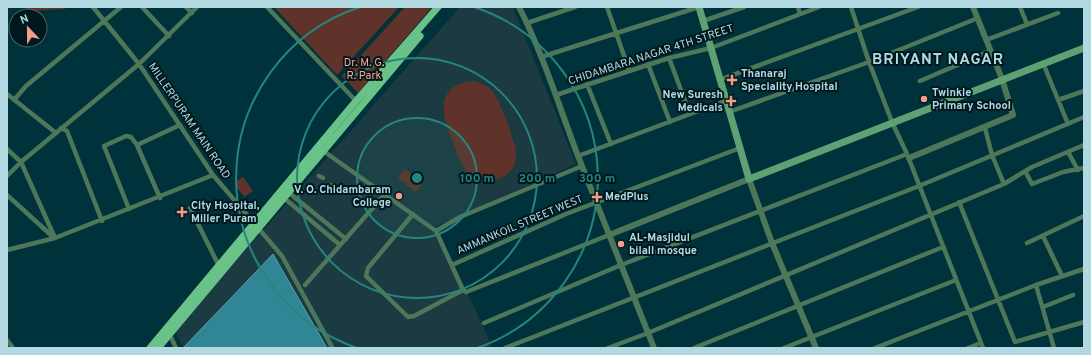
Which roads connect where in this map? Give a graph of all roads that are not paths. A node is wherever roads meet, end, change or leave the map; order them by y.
1 (93, 7) edge
2 (121, 7) edge
3 (142, 7) edge
4 (186, 7) edge
5 (198, 7) edge
6 (267, 7) edge
7 (438, 7) edge
8 (444, 7) edge
9 (519, 7) edge
10 (575, 7) edge
11 (607, 7) edge
12 (699, 7) edge
13 (744, 7) edge
14 (798, 7) edge
15 (819, 7) edge
16 (851, 7) edge
17 (918, 7) edge
18 (973, 7) edge
19 (1020, 7) edge
20 (192, 13) junction
21 (800, 14) junction
22 (1058, 14) dead end
23 (978, 18) junction
24 (703, 21) junction
25 (106, 22) junction
26 (527, 23) junction
27 (1027, 24) junction
28 (858, 29) junction
29 (616, 33) junction
30 (169, 36) junction
31 (986, 40) junction
32 (711, 48) junction
33 (1084, 48) edge
34 (990, 51) junction
35 (541, 58) junction
36 (669, 58) junction
37 (869, 62) junction
38 (1043, 63) junction
39 (140, 64) junction
40 (648, 64) junction
41 (628, 70) junction
42 (1002, 79) junction
43 (719, 80) junction
44 (920, 81) dead end
45 (587, 84) junction
46 (1084, 91) edge
47 (7, 94) edge
48 (556, 95) junction
49 (14, 100) junction
50 (726, 100) junction
51 (1058, 100) junction
52 (356, 101) junction
53 (729, 112) junction
54 (690, 114) junction
55 (1084, 117) edge
56 (670, 122) junction
57 (892, 122) junction
58 (1068, 124) junction
59 (180, 125) junction
60 (61, 128) junction
61 (985, 128) junction
62 (56, 133) junction
63 (611, 144) junction
64 (137, 145) junction
65 (1084, 145) edge
66 (740, 148) junction
67 (7, 149) edge
68 (321, 149) junction
69 (1068, 152) junction
70 (992, 155) junction
71 (578, 156) junction
72 (908, 156) junction
73 (20, 162) junction
74 (582, 166) junction
75 (1084, 168) edge
76 (1078, 170) junction
77 (1024, 171) junction
78 (214, 175) junction
79 (7, 176) edge
80 (749, 179) junction
81 (1004, 184) junction
82 (919, 186) junction
83 (288, 192) junction
84 (385, 194) junction
85 (7, 195) edge
86 (160, 198) junction
87 (284, 198) junction
88 (959, 202) junction
89 (596, 203) junction
90 (190, 208) dead end
91 (129, 209) junction
92 (761, 211) junction
93 (413, 214) junction
94 (931, 214) junction
95 (1084, 216) edge
96 (102, 221) junction
97 (256, 226) junction
98 (436, 231) junction
99 (609, 235) junction
100 (1043, 236) junction
101 (54, 238) junction
102 (346, 238) junction
103 (772, 243) junction
104 (1027, 243) dead end
105 (340, 245) junction
106 (943, 247) junction
107 (7, 250) edge
108 (452, 264) junction
109 (622, 265) junction
110 (218, 266) junction
111 (1084, 269) edge
112 (785, 275) junction
113 (1062, 276) junction
114 (956, 280) junction
115 (305, 285) dead end
116 (1036, 285) junction
117 (463, 290) junction
118 (1073, 296) dead end
119 (634, 299) junction
120 (998, 301) junction
121 (798, 306) junction
122 (1043, 307) junction
123 (968, 311) junction
124 (1084, 322) edge
125 (484, 323) dead end
126 (168, 331) junction
127 (1050, 332) junction
128 (648, 333) junction
129 (811, 337) junction
130 (7, 340) edge
131 (981, 343) junction
132 (332, 347) dead end
133 (14, 348) edge
134 (150, 348) edge
135 (158, 348) edge
136 (176, 348) edge
137 (505, 348) edge
138 (608, 348) edge
139 (654, 348) edge
140 (694, 348) edge
141 (784, 348) edge
142 (816, 348) edge
143 (876, 348) edge
144 (968, 348) edge
145 (983, 348) edge
146 (1054, 348) edge

1 - 25 street, MILLERPURAM MAIN ROAD
2 - 25 street
3 - 30 street
4 - 20 street
5 - 20 street
6 - 52 street
7 - 52 main road
8 - 68 main road
9 - 26 street
10 - 26 street
11 - 29 street
12 - 24 main road
12 - 29 street
13 - 24 street
14 - 21 street
15 - 21 street, CHIDAMBARA NAGAR 4TH STREET
16 - 28 street
17 - 28 street
18 - 23 street
19 - 27 street
20 - 30 street
21 - 32 street, CHIDAMBARA NAGAR 4TH STREET
22 - 27 street
23 - 31 street
23 - 37 street
24 - 32 main road
25 - 39 street, MILLERPURAM MAIN ROAD
25 - 49 street
26 - 35 street
27 - 31 street
28 - 37 street
28 - 43 street
29 - 35 street
29 - 41 street
30 - 39 street
31 - 34 street
32 - 36 street, CHIDAMBARA NAGAR 4TH STREET
32 - 43 main road
33 - 38 main road
34 - 42 street
34 - 44 street
35 - 48 street
36 - 40 street, CHIDAMBARA NAGAR 4TH STREET
36 - 54 street
37 - 53 street
37 - 57 street
38 - 42 main road
38 - 51 street
39 - 59 street, MILLERPURAM MAIN ROAD
39 - 60 street
40 - 41 street, CHIDAMBARA NAGAR 4TH STREET
40 - 56 street
41 - 45 street, CHIDAMBARA NAGAR 4TH STREET
42 - 57 main road
42 - 61 street
43 - 50 main road
45 - 48 street, CHIDAMBARA NAGAR 4TH STREET
45 - 63 street
46 - 51 street
47 - 49 street
48 - 71 street
49 - 62 street
50 - 53 main road
50 - 54 street
51 - 58 street
52 - 68 main road
53 - 66 main road
54 - 56 street
55 - 58 street
56 - 63 street
57 - 72 street
57 - 80 main road
58 - 70 street
59 - 64 street
59 - 78 street, MILLERPURAM MAIN ROAD
60 - 62 street
60 - 96 street
61 - 70 street
61 - 72 street
62 - 73 street
63 - 71 street
64 - 86 street
64 - 91 street
65 - 69 street
66 - 80 main road
66 - 89 street, AMMANKOIL STREET WEST
67 - 73 street
68 - 83 main road
68 - 84 street
68 - 97 main road
69 - 76 street
69 - 77 street
70 - 81 street
70 - 82 street
71 - 74 street
72 - 82 street
72 - 92 street
73 - 79 street
73 - 101 street
74 - 89 street
74 - 98 street
75 - 76 street
76 - 77 street
77 - 81 street
78 - 86 street
78 - 97 street, MILLERPURAM MAIN ROAD
80 - 92 street
80 - 99 street
81 - 88 street
82 - 94 street
82 - 103 street
83 - 87 main road
83 - 102 street
84 - 93 street
84 - 102 street
85 - 101 street
86 - 91 street
87 - 97 main road
87 - 105 street
88 - 94 street
88 - 120 street
89 - 99 street
89 - 108 street, AMMANKOIL STREET WEST
90 - 110 street
91 - 96 street
92 - 103 street
92 - 109 street
93 - 98 street
93 - 117 street
94 - 106 street
94 - 112 street
95 - 100 street
96 - 101 street
97 - 110 main road
97 - 126 main road
97 - 132 street, MILLERPURAM MAIN ROAD
98 - 108 street
99 - 109 street
99 - 117 street
100 - 104 street
100 - 113 street
101 - 107 street
102 - 105 street
103 - 112 street
103 - 119 street
105 - 115 street
106 - 114 street
106 - 121 street
108 - 117 street
109 - 119 street
109 - 125 street
110 - 126 main road
111 - 113 street
112 - 121 street
112 - 128 street
113 - 116 street
114 - 123 street
114 - 129 street
116 - 120 street
116 - 122 street
118 - 122 street
119 - 128 street
119 - 137 street
120 - 123 street
120 - 127 street
121 - 129 street
121 - 140 street
122 - 127 street
123 - 131 street
123 - 143 street
124 - 127 street
126 - 134 main road
126 - 135 main road
126 - 136 street
127 - 146 street
128 - 138 street
128 - 139 street
129 - 141 street
129 - 142 street
130 - 133 street
131 - 144 street
131 - 145 street

